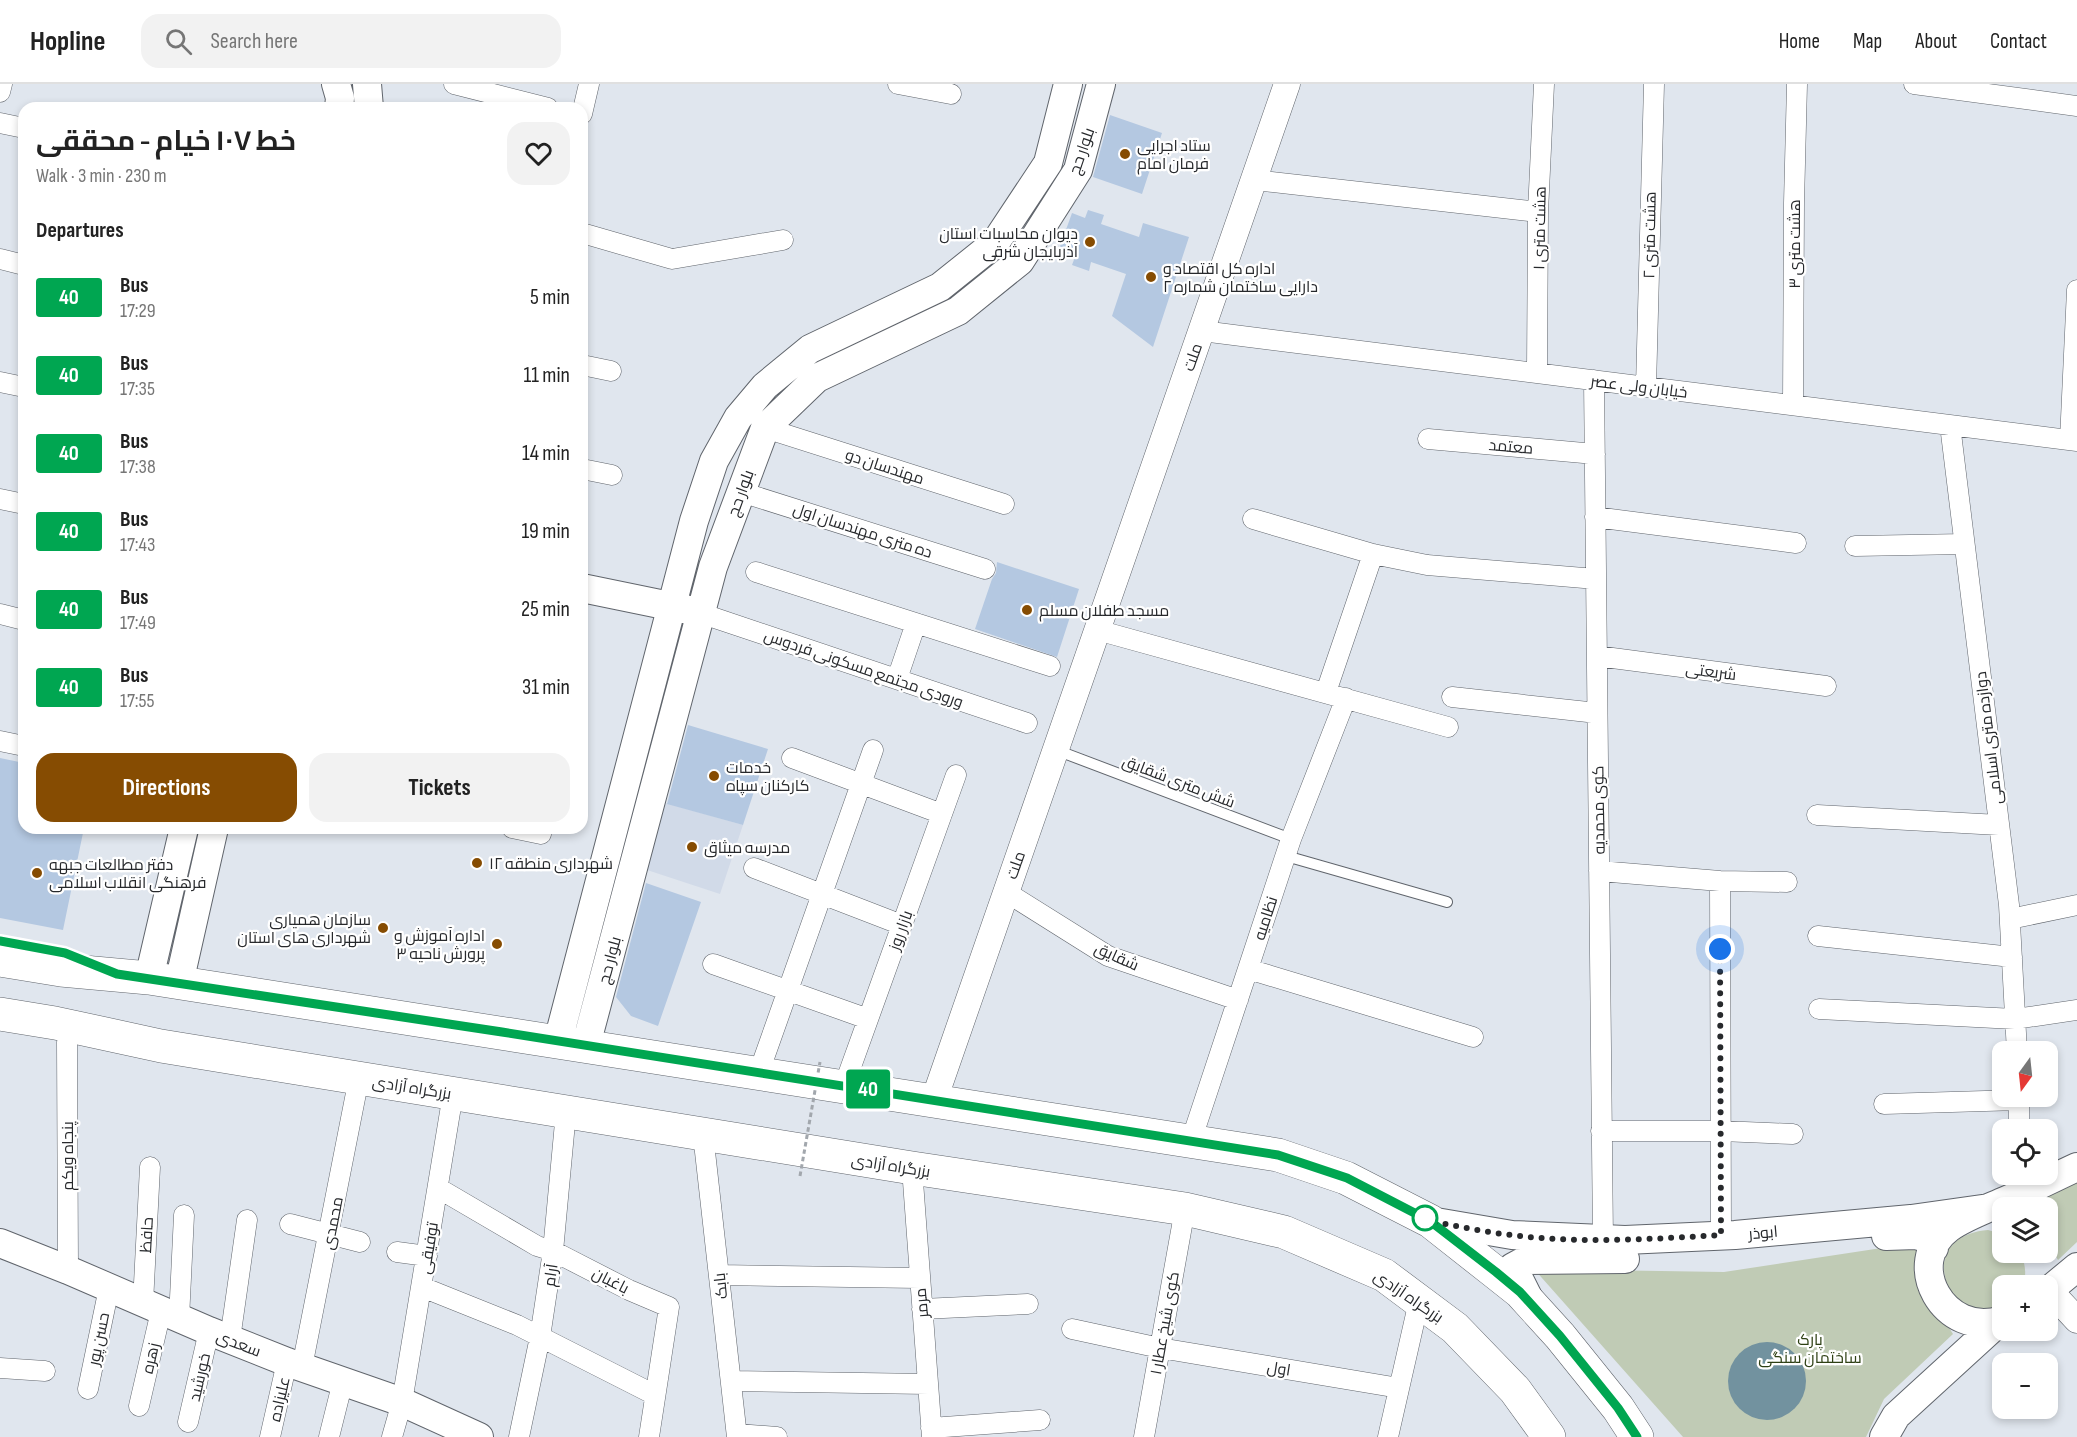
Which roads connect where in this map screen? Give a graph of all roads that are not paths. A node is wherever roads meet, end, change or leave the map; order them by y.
1 (2, 84) edge
2 (336, 84) edge
3 (367, 84) edge
4 (454, 84) edge
5 (589, 84) edge
6 (898, 84) edge
7 (1068, 84) edge
8 (1101, 84) edge
9 (1287, 84) edge
10 (1544, 84) edge
11 (1654, 84) edge
12 (1797, 84) edge
13 (1914, 84) edge
14 (0, 92) edge
15 (951, 94) dead end
16 (340, 102) edge
17 (368, 102) edge
18 (524, 102) edge
19 (585, 102) edge
20 (2077, 106) edge
21 (0, 123) edge
22 (18, 127) edge
23 (1254, 180) junction
24 (1032, 187) junction
25 (1056, 204) junction
26 (1538, 212) junction
27 (588, 235) edge
28 (783, 240) dead end
29 (0, 259) edge
30 (18, 264) edge
31 (2077, 290) edge
32 (1202, 331) junction
33 (588, 367) edge
34 (611, 371) dead end
35 (1537, 373) junction
36 (1594, 380) junction
37 (0, 382) edge
38 (18, 386) edge
39 (1646, 387) junction
40 (1793, 405) junction
41 (1950, 424) junction
42 (765, 428) junction
43 (1428, 439) dead end
44 (2073, 440) edge
45 (1595, 454) junction
46 (588, 470) edge
47 (612, 475) dead end
48 (741, 492) junction
49 (0, 499) edge
50 (18, 503) edge
51 (1004, 504) dead end
52 (1595, 517) junction
53 (1253, 519) dead end
54 (1796, 543) dead end
55 (1964, 544) junction
56 (1855, 546) dead end
57 (1372, 554) junction
58 (985, 569) dead end
59 (756, 572) dead end
60 (1596, 579) junction
61 (588, 589) edge
62 (671, 605) junction
63 (700, 613) junction
64 (0, 614) edge
65 (18, 618) edge
66 (916, 623) junction
67 (1097, 630) junction
68 (1596, 656) junction
69 (1050, 666) dead end
70 (897, 679) junction
71 (1826, 686) dead end
72 (1326, 692) junction
73 (1346, 698) junction
74 (1452, 698) dead end
75 (1597, 713) junction
76 (1027, 723) dead end
77 (1448, 727) dead end
78 (0, 741) edge
79 (18, 745) edge
80 (873, 750) dead end
81 (1055, 750) junction
82 (792, 758) dead end
83 (956, 775) dead end
84 (861, 784) junction
85 (942, 814) junction
86 (1817, 815) dead end
87 (1999, 825) junction
88 (183, 834) edge
89 (213, 834) edge
90 (1289, 847) junction
91 (754, 868) dead end
92 (1599, 871) junction
93 (1720, 881) junction
94 (1787, 882) dead end
95 (1006, 892) junction
96 (822, 895) junction
97 (1447, 902) dead end
98 (2077, 905) edge
99 (2010, 919) junction
100 (902, 925) junction
101 (161, 927) junction
102 (190, 933) junction
103 (1818, 936) dead end
104 (0, 941) edge
105 (2012, 957) junction
106 (0, 960) edge
107 (713, 963) dead end
108 (1248, 969) junction
109 (117, 974) junction
110 (164, 980) junction
111 (788, 990) junction
112 (1238, 1000) junction
113 (568, 1001) junction
114 (597, 1006) junction
115 (1819, 1009) dead end
116 (2077, 1010) edge
117 (0, 1014) edge
118 (868, 1019) junction
119 (2015, 1019) junction
120 (61, 1033) junction
121 (0, 1034) edge
122 (1473, 1037) dead end
123 (2016, 1041) edge
124 (572, 1043) junction
125 (759, 1072) junction
126 (359, 1078) junction
127 (844, 1086) junction
128 (453, 1094) junction
129 (1992, 1099) edge
130 (934, 1100) junction
131 (1884, 1104) dead end
132 (566, 1112) junction
133 (1601, 1131) junction
134 (1721, 1131) junction
135 (703, 1134) junction
136 (1793, 1134) dead end
137 (1191, 1141) junction
138 (150, 1167) dead end
139 (2077, 1167) edge
140 (912, 1168) junction
141 (2058, 1173) edge
142 (2019, 1185) edge
143 (438, 1188) junction
144 (1989, 1208) junction
145 (1185, 1209) junction
146 (184, 1215) dead end
147 (247, 1220) dead end
148 (1430, 1221) junction
149 (290, 1224) dead end
150 (330, 1235) junction
151 (1721, 1235) junction
152 (360, 1242) dead end
153 (0, 1243) edge
154 (1934, 1248) junction
155 (1602, 1250) junction
156 (554, 1251) junction
157 (398, 1252) dead end
158 (427, 1256) junction
159 (2077, 1268) edge
160 (68, 1270) junction
161 (719, 1275) junction
162 (919, 1278) junction
163 (2058, 1283) edge
164 (422, 1287) junction
165 (109, 1288) junction
166 (1419, 1301) junction
167 (2058, 1301) edge
168 (1028, 1304) dead end
169 (1533, 1306) junction
170 (922, 1309) junction
171 (161, 1311) junction
172 (2077, 1320) edge
173 (1992, 1323) edge
174 (1072, 1329) dead end
175 (1992, 1329) edge
176 (219, 1335) junction
177 (540, 1337) junction
178 (1160, 1348) junction
179 (295, 1364) junction
180 (0, 1368) edge
181 (45, 1371) dead end
182 (343, 1381) junction
183 (731, 1381) junction
184 (928, 1384) junction
185 (1399, 1388) junction
186 (87, 1389) dead end
187 (655, 1395) junction
188 (402, 1402) junction
189 (139, 1406) dead end
190 (1040, 1420) dead end
191 (188, 1422) dead end
192 (932, 1432) edge
193 (470, 1435) edge
194 (737, 1436) edge
195 (270, 1437) edge
196 (329, 1437) edge
197 (392, 1437) edge
198 (519, 1437) edge
199 (649, 1437) edge
200 (777, 1437) edge
201 (1144, 1437) edge
202 (1388, 1437) edge
203 (1549, 1437) edge
204 (1637, 1437) edge
205 (1884, 1437) edge

1 - 14 street
2 - 16 main road
3 - 17 main road
4 - 18 street
5 - 19 street
6 - 15 street
7 - 24 main road, بلوار حج
8 - 25 main road, بلوار حج
9 - 23 street, ملت
10 - 26 street, هشت متری ۱
11 - 39 street, هشت متری ۲
12 - 40 street, هشت متری ۳
13 - 20 street
21 - 22 street
23 - 26 street
23 - 32 street, ملت
24 - 25 main road
24 - 62 main road, بلوار حج
25 - 42 main road, بلوار حج
26 - 35 street, هشت متری ۱
27 - 28 street
29 - 30 street
31 - 44 street
32 - 35 street, خیابان ولی عصر
32 - 67 street, ملت
33 - 34 street
35 - 36 street, خیابان ولی عصر
36 - 39 street, خیابان ولی عصر
36 - 45 street, کوی محمدیه
37 - 38 street
39 - 40 street, خیابان ولی عصر
40 - 41 street, خیابان ولی عصر
41 - 44 street, خیابان ولی عصر
41 - 55 street, دوازده متری اسلامی
42 - 48 main road, بلوار حج
42 - 51 street, مهندسان دو
43 - 45 street, معتمد
45 - 52 street, کوی محمدیه
46 - 47 street
48 - 58 street, ده متری مهندسان اول
48 - 63 main road, بلوار حج
49 - 50 street
52 - 54 street
52 - 60 street, کوی محمدیه
53 - 57 street
55 - 56 street
55 - 87 street, دوازده متری اسلامی
57 - 60 street
57 - 72 street
59 - 66 street
60 - 68 street, کوی محمدیه
61 - 62 main road
62 - 63 main road
62 - 113 main road, بلوار حج
63 - 70 street, ورودی مجتمع مسکونی فردوس
63 - 114 main road, بلوار حج
64 - 65 street
66 - 69 street
66 - 70 street
67 - 72 street
67 - 81 street, ملت
68 - 71 street, شریعتی
68 - 75 street, کوی محمدیه
70 - 76 street, ورودی مجتمع مسکونی فردوس
72 - 73 street
73 - 77 street
73 - 90 street, نظامیه
74 - 75 street
75 - 92 street, کوی محمدیه
78 - 79 street
80 - 84 street
81 - 90 lane, شش متری شقایق
81 - 95 street, ملت
82 - 84 street
83 - 85 street, بازار روز
84 - 85 street
84 - 96 street
85 - 100 street, بازار روز
86 - 87 street
87 - 99 street, دوازده متری اسلامی
88 - 101 main road
89 - 102 main road
90 - 97 lane, شش متری شقایق
90 - 108 street, نظامیه
91 - 96 street
92 - 93 street
92 - 133 street, کوی محمدیه
93 - 94 street
93 - 134 street
95 - 112 street, شقایق
95 - 130 street, ملت
96 - 100 street
96 - 111 street
98 - 99 street
99 - 105 street, دوازده متری اسلامی
100 - 118 street, بازار روز
101 - 102 main road
101 - 110 main road
102 - 110 main road
103 - 105 street
104 - 109 highway
105 - 119 street, دوازده متری اسلامی
106 - 109 highway
107 - 111 street
108 - 112 street, نظامیه
108 - 122 street
109 - 110 highway
110 - 124 highway
111 - 118 street
111 - 125 street
112 - 137 street, نظامیه
113 - 114 main road
113 - 124 main road, بلوار حج
114 - 124 main road, بلوار حج
115 - 119 street
116 - 119 street
117 - 120 highway
118 - 127 street, بازار روز
119 - 123 street, دوازده متری اسلامی
120 - 121 highway, بزرگراه آزادی
120 - 126 highway, بزرگراه آزادی
120 - 160 street, پنجاه ویکم
124 - 125 highway
125 - 127 highway
126 - 128 highway, بزرگراه آزادی
126 - 150 street, محمدی
127 - 130 highway
128 - 132 highway, بزرگراه آزادی
128 - 143 street, توفیقی
129 - 131 street
130 - 137 highway
132 - 135 highway, بزرگراه آزادی
132 - 156 street, آرام
133 - 134 street
133 - 155 street, کوی محمدیه
134 - 136 street
134 - 151 street
135 - 140 highway, بزرگراه آزادی
135 - 161 street, بابک
137 - 148 highway
138 - 171 street, حافظ
139 - 141 main road
140 - 145 highway, بزرگراه آزادی
140 - 162 street, مرمر
142 - 144 main road
143 - 156 street, باغبان
143 - 158 street, توفیقی
144 - 151 main road, ابوذر
144 - 154 main road
145 - 166 highway, بزرگراه آزادی
145 - 178 street, کوی شیخ عطار ۱
146 - 171 street
147 - 176 street, خورشید
148 - 155 main road, ابوذر
148 - 169 highway
149 - 150 street
150 - 152 street
150 - 179 street, محمدی
151 - 155 main road, ابوذر
153 - 160 main road, سعدی
154 - 155 main road, ابوذر
154 - 173 main road
155 - 169 main road, ابوذر
156 - 177 street, آرام
156 - 187 street, باغبان
157 - 158 street
158 - 164 street, توفیقی
159 - 163 main road
160 - 165 main road, سعدی
161 - 162 street
161 - 183 street, بابک
162 - 170 street, مرمر
164 - 177 street
164 - 188 street, توفیقی
165 - 171 main road, سعدی
165 - 186 street, حسن پور
166 - 185 street
166 - 203 highway, بزرگراه آزادی
167 - 172 street
168 - 170 street
169 - 204 highway
170 - 184 street, مرمر
171 - 176 main road, سعدی
171 - 189 street, زهره
174 - 178 street, اول
175 - 205 main road
176 - 179 main road, سعدی
176 - 191 street, خورشید
177 - 187 street
177 - 198 street, آرام
178 - 185 street, اول
178 - 201 street, کوی شیخ عطار ۱
179 - 182 main road, سعدی
179 - 195 street, علیزاده
180 - 181 street
182 - 188 main road, سعدی
182 - 196 street
183 - 184 street
183 - 194 street, بابک
184 - 192 street, مرمر
185 - 202 street
187 - 199 street, باغبان
188 - 193 main road, سعدی
188 - 197 street, توفیقی
190 - 192 street
194 - 200 street

